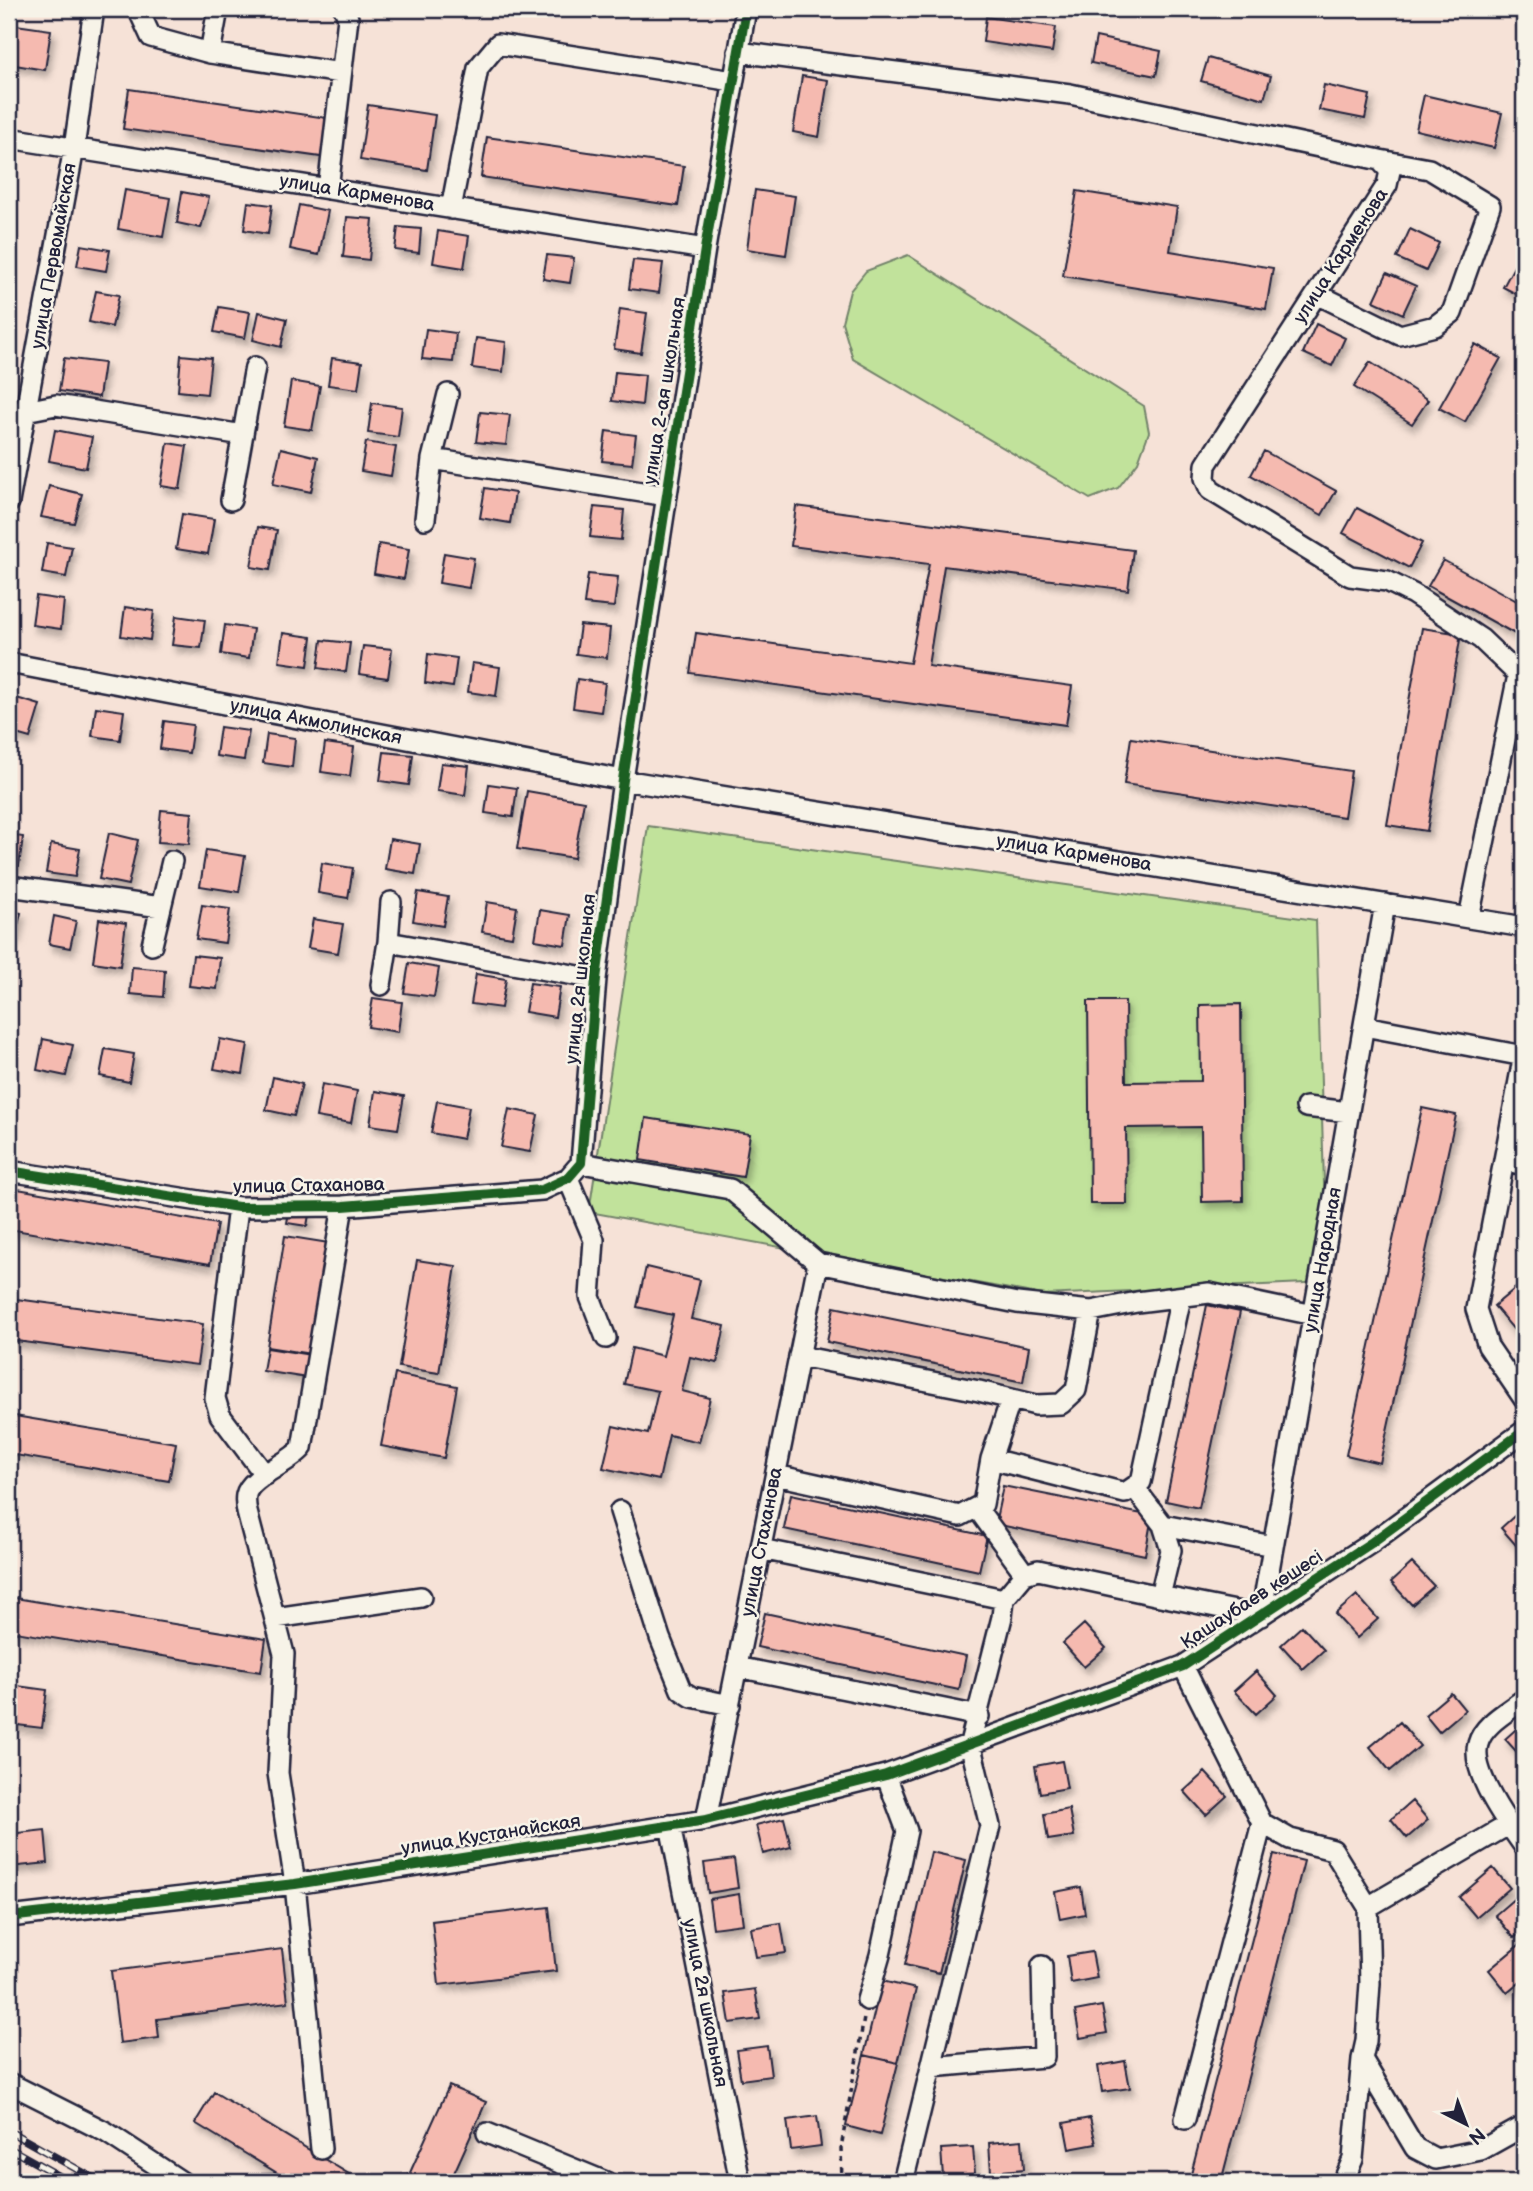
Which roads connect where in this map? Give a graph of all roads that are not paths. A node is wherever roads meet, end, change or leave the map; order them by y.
1 (94, 9) edge
2 (138, 9) edge
3 (218, 9) edge
4 (344, 9) edge
5 (746, 9) edge
6 (738, 52) junction
7 (209, 53) junction
8 (341, 73) junction
9 (733, 81) junction
10 (9, 138) edge
11 (74, 148) junction
12 (1380, 160) junction
13 (328, 189) junction
14 (451, 209) junction
15 (705, 249) junction
16 (1317, 294) junction
17 (255, 367) dead end
18 (448, 394) dead end
19 (17, 411) edge
20 (243, 435) junction
21 (432, 459) junction
22 (667, 496) junction
23 (231, 500) dead end
24 (9, 502) edge
25 (425, 519) dead end
26 (9, 663) edge
27 (1522, 674) edge
28 (623, 780) junction
29 (172, 861) dead end
30 (9, 886) edge
31 (391, 902) dead end
32 (1385, 904) junction
33 (162, 907) junction
34 (1469, 918) junction
35 (1524, 927) edge
36 (388, 942) junction
37 (152, 944) dead end
38 (596, 979) junction
39 (381, 985) dead end
40 (1364, 1026) junction
41 (1524, 1055) edge
42 (1306, 1107) dead end
43 (1349, 1112) junction
44 (1504, 1160) junction
45 (581, 1163) junction
46 (1524, 1165) edge
47 (9, 1171) edge
48 (568, 1178) junction
49 (343, 1206) junction
50 (238, 1207) junction
51 (817, 1263) junction
52 (1181, 1297) junction
53 (1091, 1311) junction
54 (1314, 1315) junction
55 (606, 1338) dead end
56 (799, 1356) junction
57 (1011, 1399) junction
58 (1524, 1399) edge
59 (1524, 1430) edge
60 (991, 1459) junction
61 (265, 1475) junction
62 (776, 1475) junction
63 (1134, 1487) junction
64 (976, 1508) junction
65 (620, 1511) dead end
66 (1163, 1525) junction
67 (1273, 1546) junction
68 (761, 1549) junction
69 (1025, 1573) junction
70 (1160, 1596) junction
71 (421, 1597) dead end
72 (1004, 1599) junction
73 (1261, 1616) junction
74 (275, 1618) junction
75 (1183, 1666) junction
76 (737, 1667) junction
77 (1524, 1699) edge
78 (730, 1705) junction
79 (979, 1716) junction
80 (970, 1743) junction
81 (886, 1775) junction
82 (706, 1821) junction
83 (1262, 1823) junction
84 (670, 1825) junction
85 (1508, 1825) junction
86 (1524, 1846) edge
87 (295, 1884) junction
88 (1368, 1907) junction
89 (9, 1917) edge
90 (1042, 1966) dead end
91 (867, 2000) road end
92 (1362, 2059) junction
93 (931, 2067) junction
94 (9, 2083) edge
95 (1185, 2119) dead end
96 (1524, 2126) edge
97 (487, 2133) dead end
98 (321, 2149) dead end
99 (183, 2182) edge
100 (606, 2182) edge
101 (740, 2182) edge
102 (903, 2182) edge
103 (1343, 2182) edge

1 - 11 street, улица Первомайская
2 - 7 street
3 - 7 street
4 - 8 street
5 - 6 street, улица 2-ая школьная
6 - 9 street, улица 2-ая школьная
6 - 12 street, улица Карменова
7 - 8 street
8 - 13 street
9 - 14 street
9 - 15 street, улица 2-ая школьная
10 - 11 street, улица Карменова
11 - 13 street, улица Карменова
11 - 19 street, улица Первомайская
12 - 16 street, улица Карменова
12 - 16 street
13 - 14 street, улица Карменова
14 - 15 street, улица Карменова
15 - 22 street, улица 2-ая школьная
16 - 27 street, улица Карменова
17 - 20 street
18 - 21 street
19 - 20 street
19 - 24 street, улица Первомайская
20 - 23 street
21 - 22 street
21 - 25 street
22 - 28 street, улица 2-ая школьная
26 - 28 street, улица Акмолинская
27 - 34 street
28 - 32 street, улица Карменова
28 - 38 street, улица 2я школьная
29 - 33 street
30 - 33 street
31 - 36 street
32 - 34 street, улица Карменова
32 - 40 street, улица Народная
33 - 37 street
34 - 35 street, улица Карменова
36 - 38 street
36 - 39 street
38 - 45 street, улица 2я школьная
40 - 41 street
40 - 43 street, улица Народная
41 - 44 street
42 - 43 street
43 - 54 street, улица Народная
44 - 46 street
44 - 58 street
45 - 48 street
45 - 51 street
47 - 50 street, улица Стаханова
48 - 49 street, улица Стаханова
48 - 55 street
49 - 50 street, улица Стаханова
49 - 61 street
50 - 61 street
51 - 53 street
51 - 56 street, улица Стаханова
52 - 53 street
52 - 54 street
52 - 63 street
53 - 57 street
54 - 67 street, улица Народная
56 - 57 street
56 - 62 street, улица Стаханова
57 - 60 street
59 - 73 street, Қашаубаев көшесі
60 - 63 street
60 - 64 street
61 - 74 street
62 - 64 street
62 - 68 street, улица Стаханова
63 - 66 street
64 - 69 street
65 - 78 street
66 - 67 street
66 - 70 street
67 - 73 street, улица Народная
68 - 72 street
68 - 76 street, улица Стаханова
69 - 70 street
69 - 72 street
70 - 73 street
71 - 74 street
72 - 79 street
73 - 75 street, Қашаубаев көшесі
74 - 87 street
75 - 80 street, Қашаубаев көшесі
75 - 83 street
76 - 78 street, улица Стаханова
76 - 79 street
77 - 85 street
78 - 82 street, улица Стаханова
79 - 80 street
80 - 81 street, улица Кустанайская
80 - 93 street
81 - 82 street, улица Кустанайская
81 - 91 street
82 - 84 street, улица Кустанайская
83 - 88 street
83 - 95 street
84 - 87 street, улица Кустанайская
84 - 101 street, улица 2я школьная
85 - 86 street
85 - 88 street
87 - 89 street, улица Кустанайская
87 - 98 street
88 - 92 street
90 - 93 street
92 - 96 street
92 - 103 street
93 - 102 street
94 - 99 street
97 - 100 street

